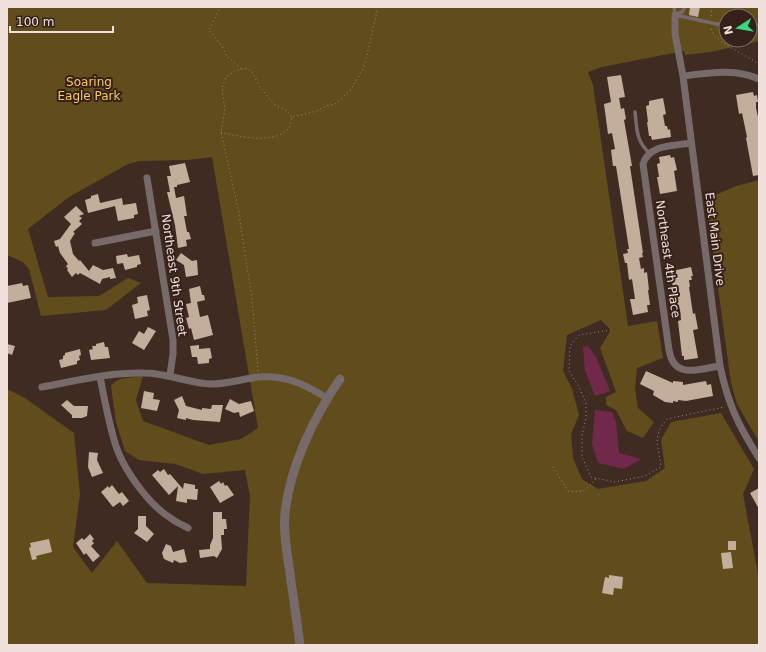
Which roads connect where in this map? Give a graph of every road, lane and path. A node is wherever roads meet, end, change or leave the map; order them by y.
1 (378, 7) edge
2 (685, 7) edge
3 (712, 7) edge
4 (219, 10) dead end
5 (675, 11) edge
6 (709, 22) junction
7 (718, 24) edge
8 (759, 64) edge
9 (241, 69) junction
10 (682, 76) junction
11 (759, 79) edge
12 (635, 112) dead end
13 (292, 117) junction
14 (221, 132) junction
15 (691, 143) junction
16 (649, 153) junction
17 (147, 178) dead end
18 (156, 231) junction
19 (95, 243) dead end
20 (611, 330) dead end
21 (720, 366) junction
22 (170, 376) junction
23 (100, 377) junction
24 (258, 377) junction
25 (340, 379) dead end
26 (42, 388) dead end
27 (327, 398) junction
28 (731, 407) junction
29 (759, 458) edge
30 (552, 466) dead end
31 (597, 478) junction
32 (188, 528) dead end
33 (300, 645) edge

1 - 13 path
2 - 5 lane
3 - 6 path
4 - 9 path
5 - 6 lane
5 - 10 street, East Main Drive
6 - 7 lane
6 - 8 path
9 - 13 path
9 - 14 path
10 - 11 street
10 - 15 street, East Main Drive
12 - 16 lane
13 - 14 path
14 - 24 path
15 - 16 street
15 - 21 street, East Main Drive
16 - 21 street, Northeast 4th Place
17 - 18 street, Northeast 9th Street
18 - 19 street
18 - 22 street, Northeast 9th Street
20 - 31 path
21 - 28 street, East Main Drive
22 - 23 street
22 - 24 street
23 - 26 street
23 - 32 street
24 - 27 street
25 - 27 street
27 - 33 street
28 - 29 street, East Main Drive
28 - 31 path
30 - 31 path

